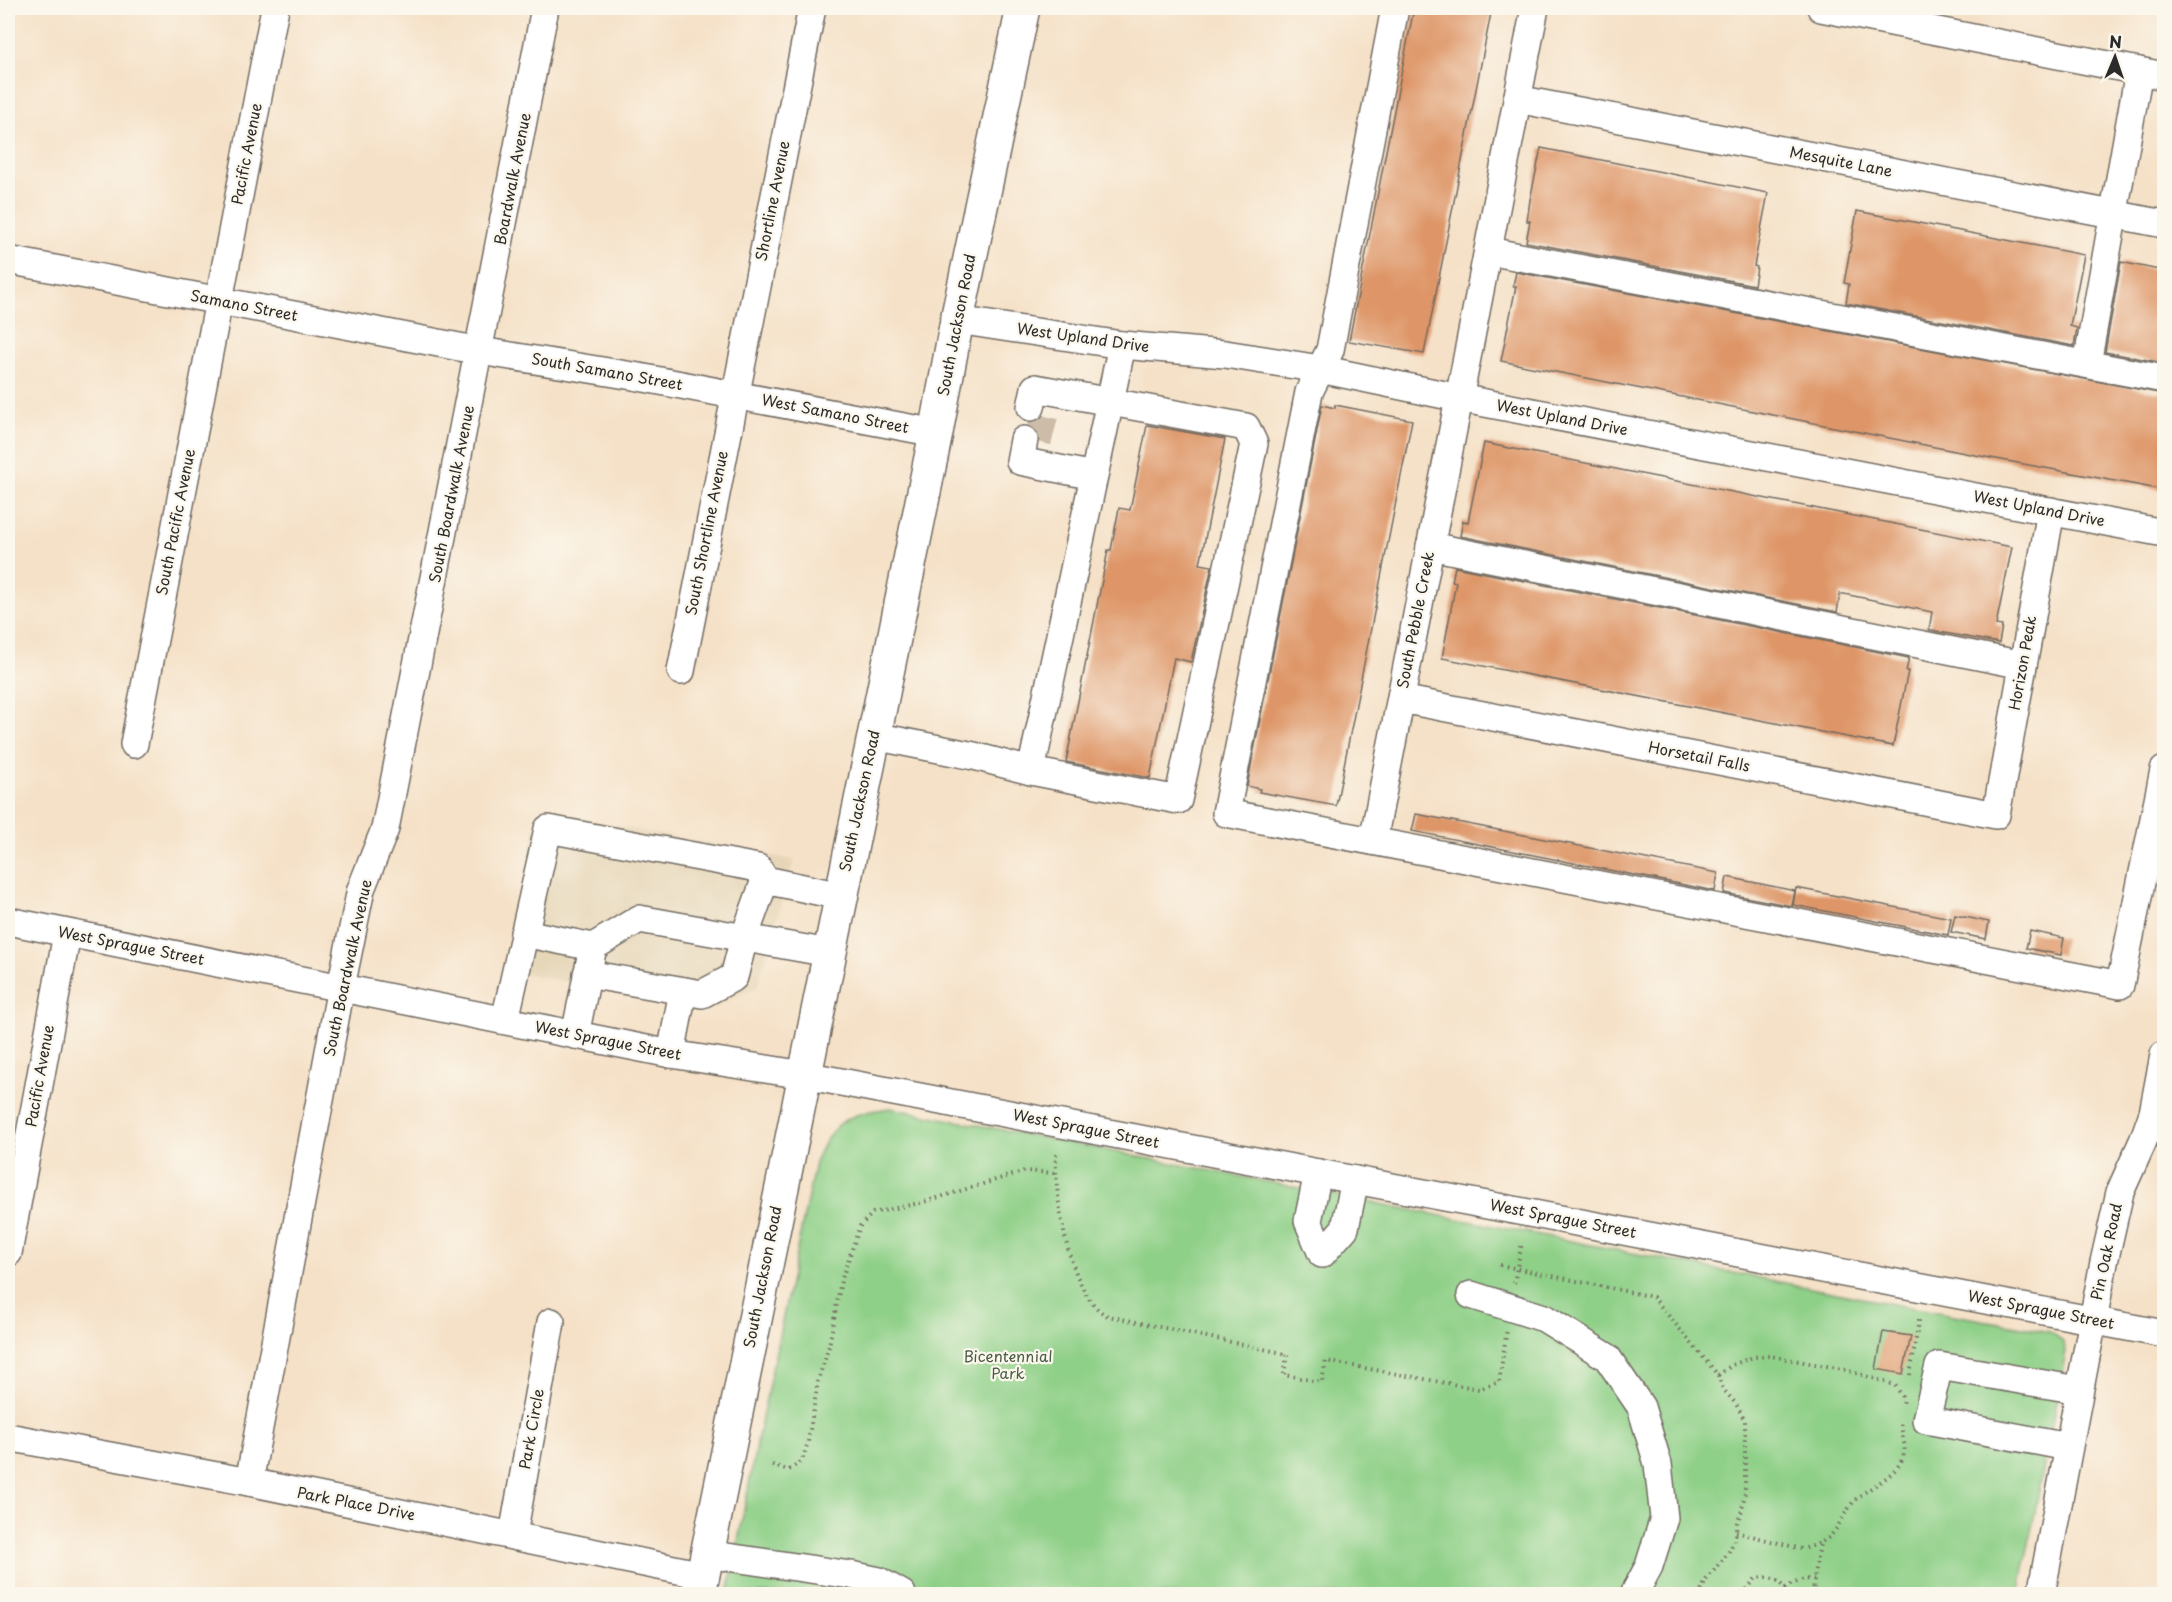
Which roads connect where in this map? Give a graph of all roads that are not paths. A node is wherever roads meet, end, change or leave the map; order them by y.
1 (275, 8) edge
2 (546, 8) edge
3 (812, 8) edge
4 (1023, 8) edge
5 (1395, 8) edge
6 (1535, 8) edge
7 (1821, 8) edge
8 (2152, 73) edge
9 (1517, 99) junction
10 (2114, 214) junction
11 (2164, 224) edge
12 (1488, 251) junction
13 (8, 260) edge
14 (219, 301) junction
15 (957, 320) junction
16 (1122, 345) junction
17 (480, 351) junction
18 (2087, 364) junction
19 (1320, 369) junction
20 (2164, 379) edge
21 (734, 394) junction
22 (1459, 398) junction
23 (1110, 401) junction
24 (1051, 403) dead end
25 (936, 433) junction
26 (1040, 451) dead end
27 (1094, 476) junction
28 (2051, 511) junction
29 (2164, 533) edge
30 (1430, 546) junction
31 (2023, 665) junction
32 (681, 671) dead end
33 (1401, 699) junction
34 (874, 736) junction
35 (134, 744) dead end
36 (2164, 770) edge
37 (1031, 771) junction
38 (1996, 815) joint
39 (1373, 842) junction
40 (765, 880) junction
41 (841, 896) junction
42 (8, 921) edge
43 (524, 933) junction
44 (67, 934) junction
45 (744, 938) junction
46 (593, 947) junction
47 (829, 953) junction
48 (587, 974) junction
49 (341, 987) junction
50 (683, 991) junction
51 (505, 1020) junction
52 (575, 1035) junction
53 (671, 1054) junction
54 (2164, 1055) edge
55 (804, 1075) junction
56 (2154, 1146) edge
57 (1318, 1173) junction
58 (1355, 1180) junction
59 (8, 1253) edge
60 (1471, 1295) dead end
61 (2092, 1320) junction
62 (551, 1322) dead end
63 (2164, 1334) edge
64 (2079, 1390) junction
65 (8, 1437) edge
66 (2068, 1447) junction
67 (249, 1482) junction
68 (513, 1535) junction
69 (703, 1575) edge
70 (902, 1594) edge
71 (1634, 1594) edge
72 (2041, 1594) edge

1 - 14 street, Pacific Avenue
2 - 17 street, Boardwalk Avenue
3 - 21 street, Shortline Avenue
4 - 15 main road, South Jackson Road
5 - 19 street
6 - 9 street, South Pebble Creek
7 - 8 street
8 - 10 street
9 - 10 street, Mesquite Lane
9 - 12 street, South Pebble Creek
10 - 11 street, Mesquite Lane
10 - 18 street
12 - 18 street
12 - 22 street, South Pebble Creek
13 - 14 street, Samano Street
14 - 17 street, Samano Street
14 - 35 street, South Pacific Avenue
15 - 16 street, West Upland Drive
15 - 25 main road, South Jackson Road
16 - 19 street, West Upland Drive
16 - 23 street
17 - 21 street, South Samano Street
17 - 49 street, South Boardwalk Avenue
18 - 20 street
19 - 22 street, West Upland Drive
19 - 39 street
21 - 25 street, West Samano Street
21 - 32 street, South Shortline Avenue
22 - 28 street, West Upland Drive
22 - 30 street, South Pebble Creek
23 - 24 street
23 - 27 street
23 - 37 street
25 - 34 main road, South Jackson Road
26 - 27 street
27 - 37 street
28 - 29 street, West Upland Drive
28 - 31 street, Horizon Peak
30 - 31 street
30 - 33 street, South Pebble Creek
31 - 38 street, Horizon Peak
33 - 38 street, Horsetail Falls
33 - 39 street, South Pebble Creek
34 - 37 street
34 - 41 main road, South Jackson Road
36 - 39 street
40 - 41 street
40 - 43 street
40 - 45 street
41 - 47 main road, South Jackson Road
42 - 44 street, West Sprague Street
43 - 46 street
43 - 51 street
44 - 49 street, West Sprague Street
44 - 59 street, Pacific Avenue
45 - 46 street
45 - 47 street
45 - 50 street
46 - 48 street
47 - 55 main road, South Jackson Road
48 - 50 street
48 - 52 street
49 - 51 street, West Sprague Street
49 - 67 street, South Boardwalk Avenue
50 - 53 street
51 - 52 street, West Sprague Street
52 - 53 street, West Sprague Street
53 - 55 street, West Sprague Street
54 - 56 street, Pin Oak Road
55 - 57 street, West Sprague Street
55 - 69 main road, South Jackson Road
56 - 61 street, Pin Oak Road
57 - 58 street, West Sprague Street
57 - 58 street
58 - 61 street, West Sprague Street
60 - 71 street
61 - 63 street, West Sprague Street
61 - 64 street, Pin Oak Road
62 - 68 street, Park Circle
64 - 66 street, Pin Oak Road
64 - 66 street
65 - 67 street, Park Place Drive
66 - 72 street, Pin Oak Road
67 - 68 street, Park Place Drive
68 - 69 street, Park Place Drive
69 - 70 street, Park Place Drive

